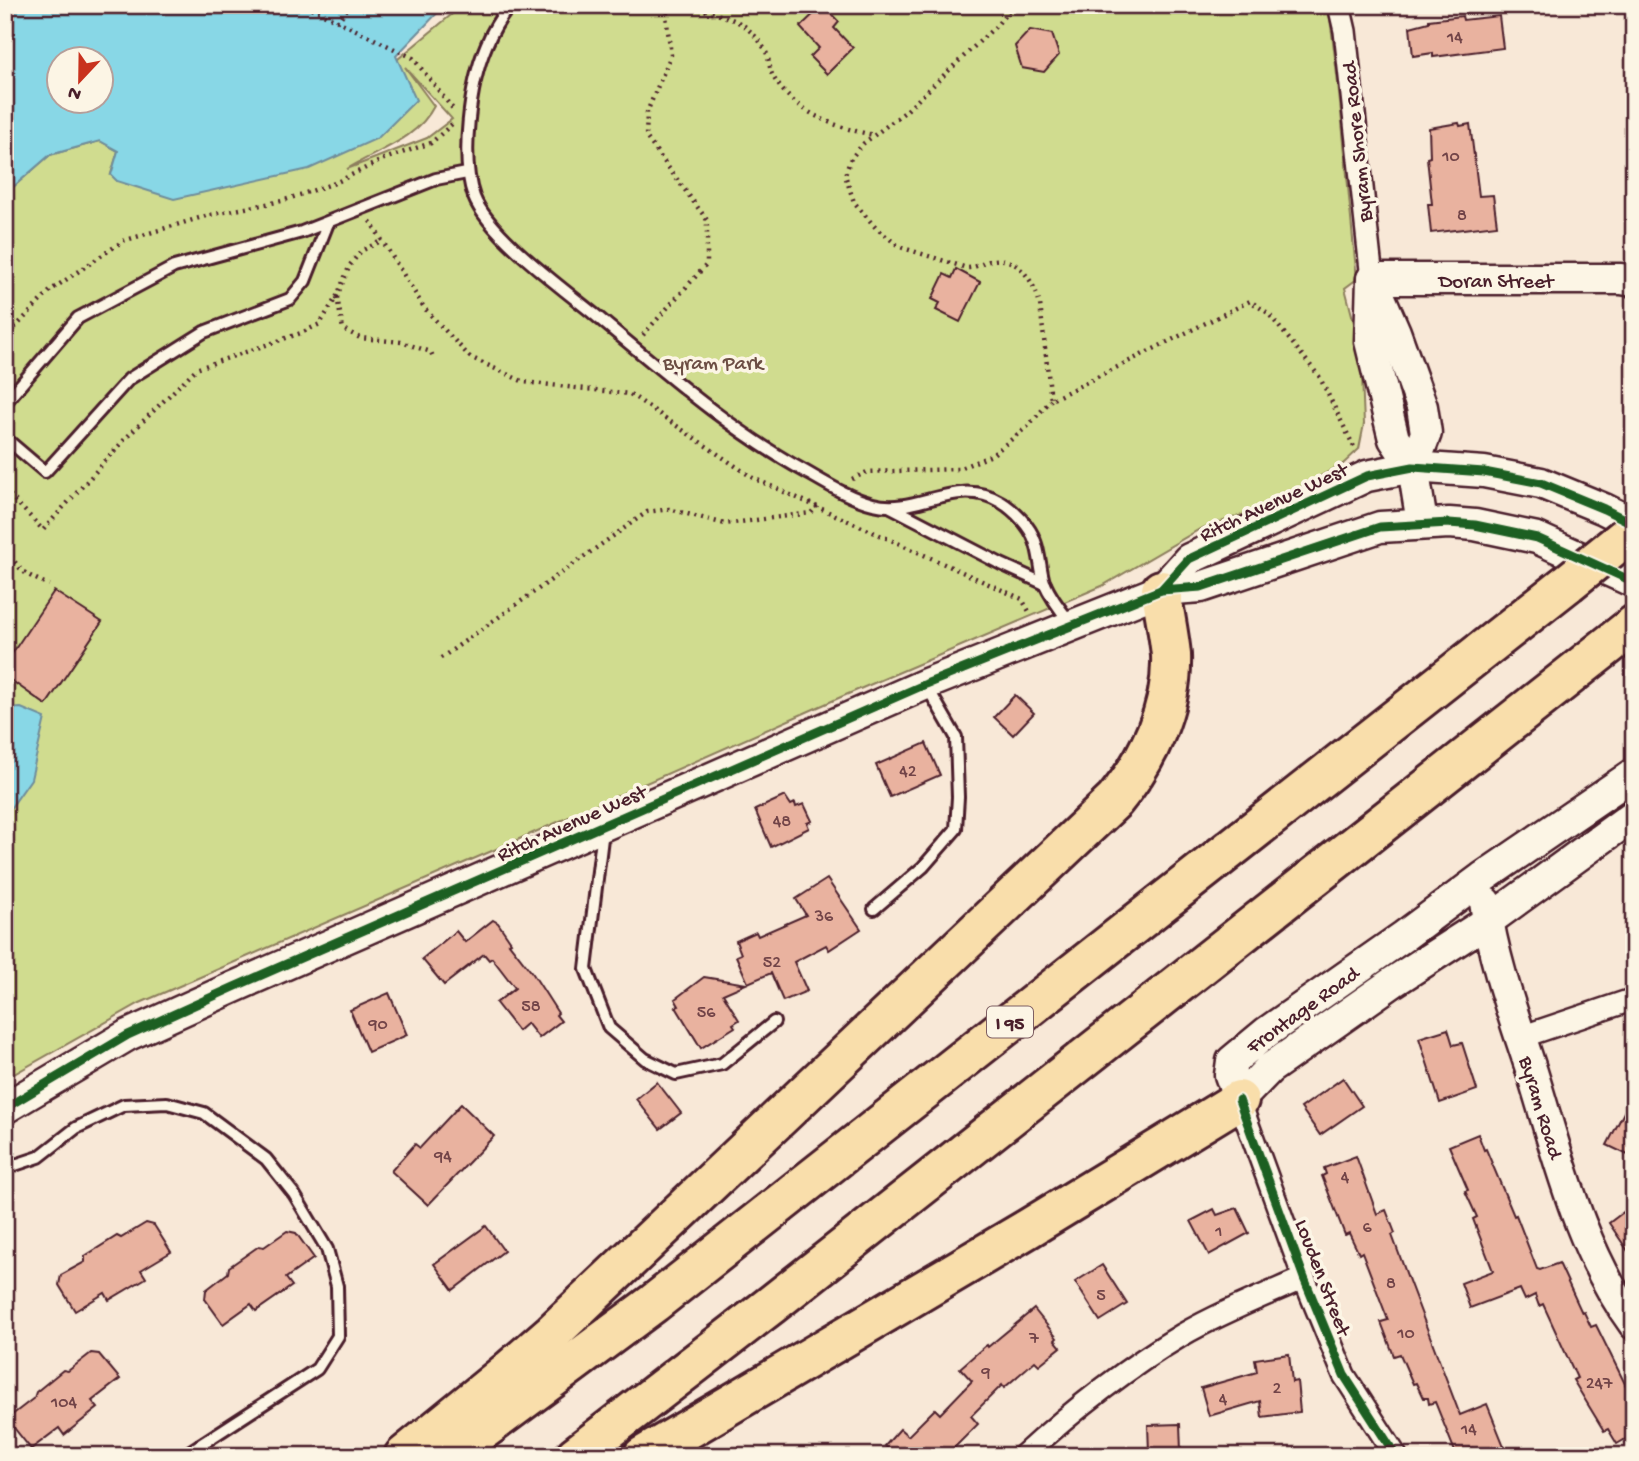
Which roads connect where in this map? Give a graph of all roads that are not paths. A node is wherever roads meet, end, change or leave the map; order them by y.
1 (510, 5) edge
2 (1339, 5) edge
3 (467, 173) junction
4 (328, 223) junction
5 (1629, 278) edge
6 (1372, 279) junction
7 (5, 403) edge
8 (5, 438) edge
9 (1413, 467) junction
10 (891, 507) junction
11 (1422, 523) junction
12 (1634, 524) edge
13 (1634, 530) edge
14 (1634, 582) edge
15 (1045, 584) junction
16 (1161, 590) junction
17 (1072, 625) junction
18 (1634, 625) edge
19 (926, 684) junction
20 (1634, 774) edge
21 (1634, 815) edge
22 (603, 827) junction
23 (1482, 878) junction
24 (874, 909) dead end
25 (1488, 920) junction
26 (1634, 999) edge
27 (774, 1022) dead end
28 (1521, 1037) junction
29 (1239, 1100) junction
30 (5, 1108) edge
31 (5, 1165) edge
32 (1304, 1278) junction
33 (1634, 1324) edge
34 (183, 1456) edge
35 (404, 1456) edge
36 (448, 1456) edge
37 (575, 1456) edge
38 (643, 1456) edge
39 (1023, 1456) edge
40 (1396, 1456) edge

1 - 3 lane
2 - 6 street, Byram Shore Road
3 - 4 lane
3 - 10 lane
4 - 7 lane
4 - 8 lane
5 - 6 main road, Doran Street
6 - 9 main road, Byram Shore Road
9 - 11 main road
9 - 12 main road, Ritch Avenue West
9 - 16 main road, Ritch Avenue West
10 - 15 lane
10 - 15 lane
11 - 14 main road, Ritch Avenue West
11 - 16 main road, Ritch Avenue West
13 - 36 highway, I 95, bridge
15 - 17 lane
16 - 17 main road, Ritch Avenue West
16 - 35 highway
17 - 19 main road, Ritch Avenue West
18 - 37 highway
19 - 22 main road, Ritch Avenue West
19 - 24 lane
20 - 23 main road, Frontage Road
21 - 25 main road, Frontage Road
22 - 27 lane
22 - 30 main road, Ritch Avenue West
23 - 25 main road, Byram Road
23 - 29 main road, Frontage Road
25 - 28 main road, Byram Road
25 - 29 main road, Frontage Road
26 - 28 street
28 - 33 main road, Byram Road
29 - 32 street, Louden Street
29 - 38 highway
31 - 34 lane
32 - 39 street
32 - 40 street, Louden Street

